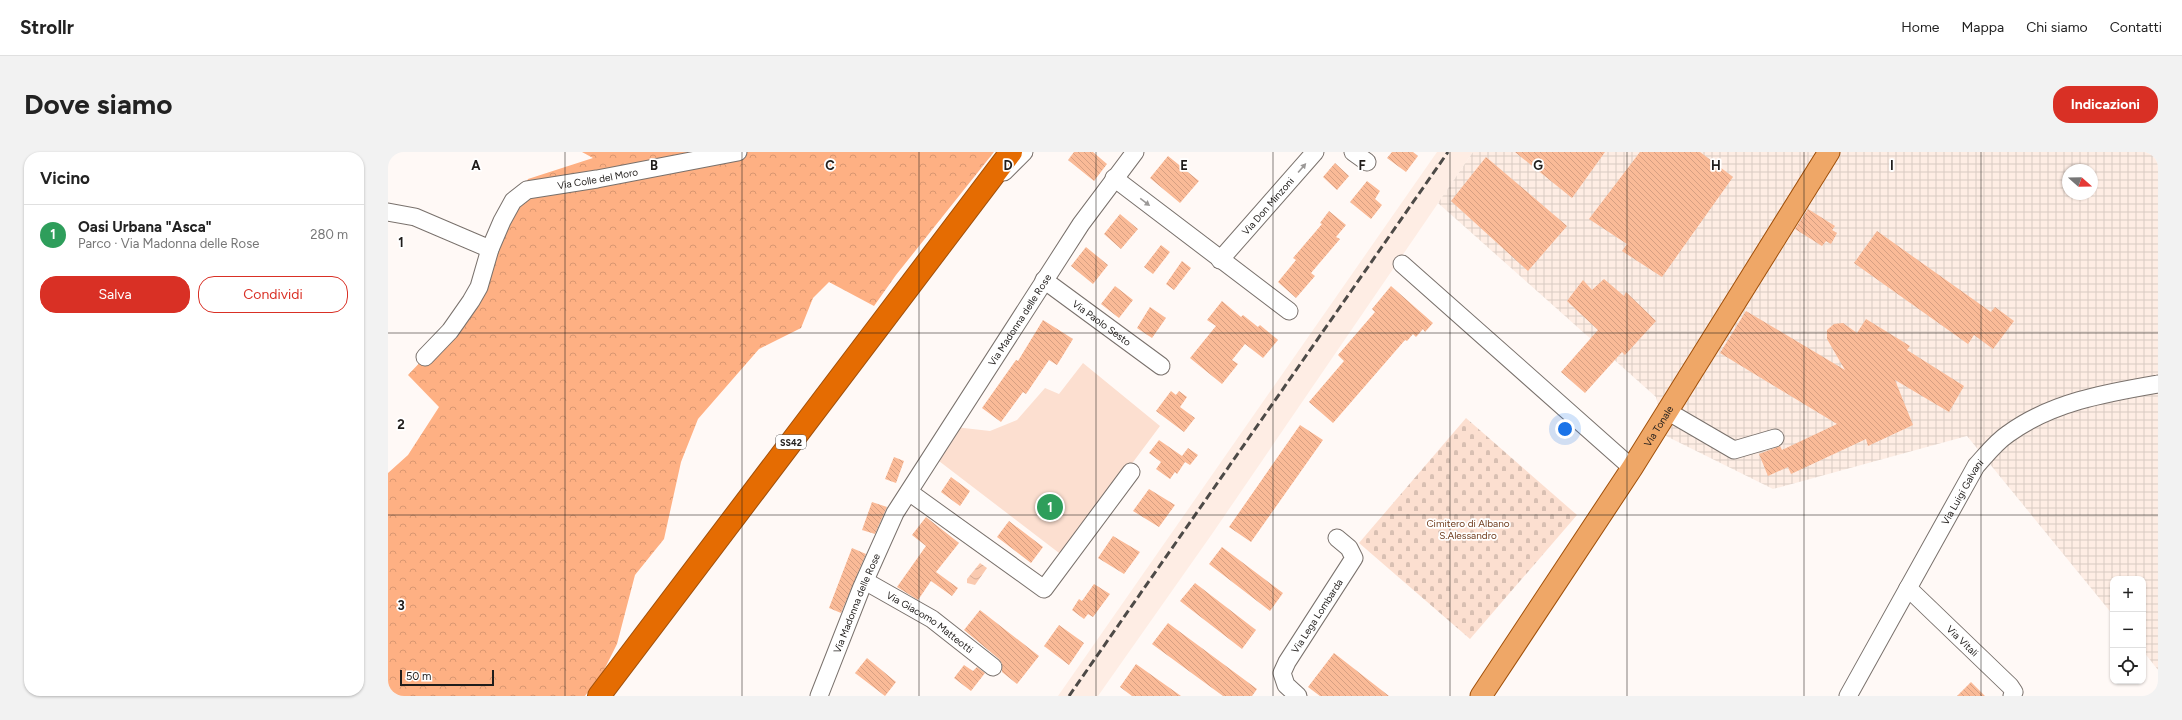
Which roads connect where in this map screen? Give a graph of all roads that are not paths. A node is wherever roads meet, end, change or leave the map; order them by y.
1 (738, 152) edge
2 (1010, 152) edge
3 (1024, 152) edge
4 (1135, 152) edge
5 (1316, 152) edge
6 (1353, 152) edge
7 (1829, 152) edge
8 (1367, 162) dead end
9 (1114, 178) junction
10 (984, 189) junction
11 (388, 212) edge
12 (490, 249) junction
13 (1220, 260) junction
14 (1402, 264) dead end
15 (1044, 280) junction
16 (1289, 311) dead end
17 (425, 357) dead end
18 (1161, 366) dead end
19 (2158, 384) edge
20 (1668, 410) junction
21 (1775, 438) dead end
22 (1632, 468) junction
23 (1131, 472) dead end
24 (908, 492) junction
25 (1337, 538) dead end
26 (865, 581) junction
27 (1908, 588) junction
28 (993, 668) dead end
29 (599, 696) edge
30 (819, 696) edge
31 (1298, 696) edge
32 (1481, 696) edge
33 (1848, 696) edge
34 (2012, 696) edge

1 - 12 street, Via Colle del Moro
2 - 10 highway, SS42
3 - 10 street
4 - 9 street, Via Madonna delle Rose
13 -> 5 street, Via Don Minzoni
6 - 8 street
7 - 20 main road, Via Tonale
9 -> 13 street
9 - 15 street, Via Madonna delle Rose
10 - 29 highway, SS42
11 - 12 street
12 - 17 street, Via Colle del Moro
13 - 16 street
14 - 22 street
15 - 18 street, Via Paolo Sesto
15 - 24 street, Via Madonna delle Rose
19 - 27 street, Via Luigi Galvani
20 - 21 street
20 - 22 main road, Via Tonale
22 - 32 main road, Via Tonale
23 - 24 street
24 - 26 street, Via Madonna delle Rose
25 - 31 street, Via Lega Lombarda
26 - 28 street, Via Giacomo Matteotti
26 - 30 street, Via Madonna delle Rose
27 - 33 street, Via Luigi Galvani
27 - 34 street, Via Vitali

